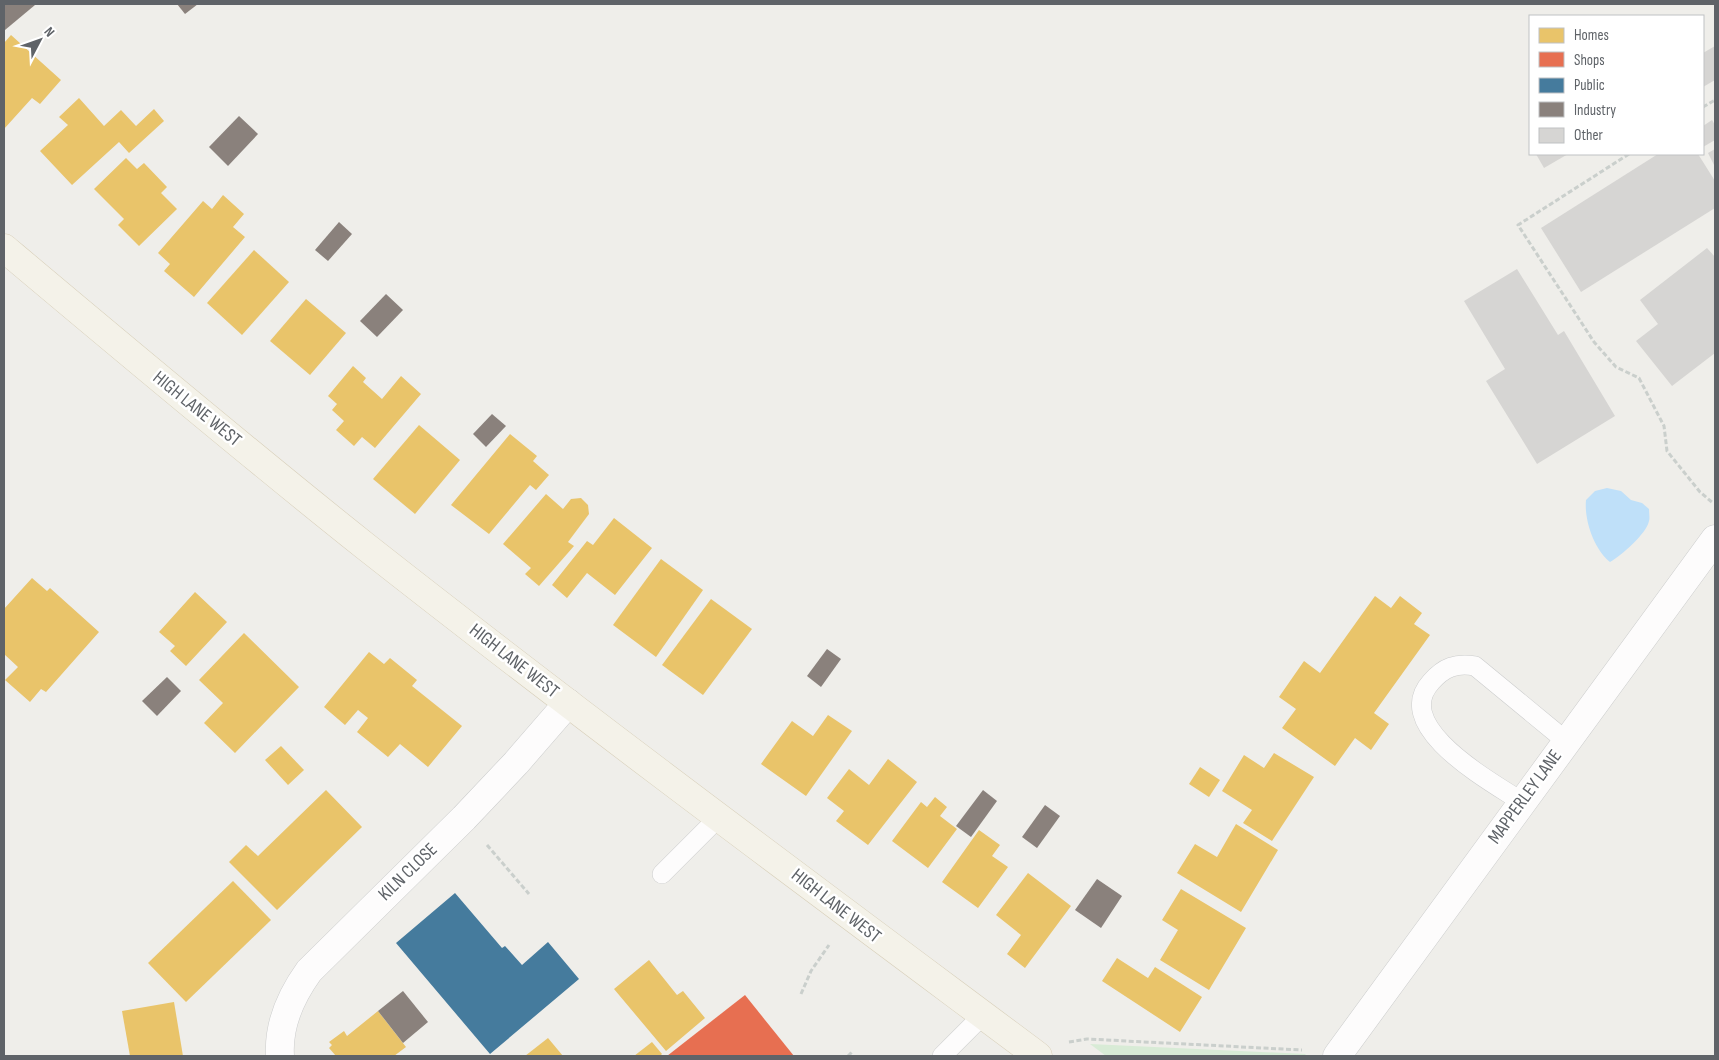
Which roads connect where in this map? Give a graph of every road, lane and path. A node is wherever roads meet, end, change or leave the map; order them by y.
1 (1715, 100) edge
2 (1704, 106) edge
3 (1627, 155) edge
4 (4, 248) edge
5 (1715, 505) edge
6 (1715, 539) edge
7 (568, 703) junction
8 (1566, 741) junction
9 (1522, 802) junction
10 (720, 816) junction
11 (464, 818) junction
12 (662, 874) dead end
13 (529, 894) dead end
14 (851, 917) junction
15 (801, 994) dead end
16 (983, 1015) junction
17 (852, 1052) dead end
18 (1033, 1053) edge
19 (1338, 1055) edge
20 (280, 1056) edge
21 (848, 1056) edge
22 (942, 1056) edge

1 - 2 path
3 - 5 path
4 - 7 main road, HIGH LANE WEST
6 - 8 street, MAPPERLEY LANE
7 - 10 main road, HIGH LANE WEST
7 - 11 street, KILN CLOSE
8 - 9 street, MAPPERLEY LANE
8 - 9 lane
9 - 19 street, MAPPERLEY LANE
10 - 12 lane
10 - 14 main road, HIGH LANE WEST
11 - 13 path
11 - 20 street, KILN CLOSE
14 - 15 path
14 - 16 main road, HIGH LANE WEST
16 - 18 main road, HIGH LANE WEST
16 - 22 lane
17 - 21 path
18 - 19 path

